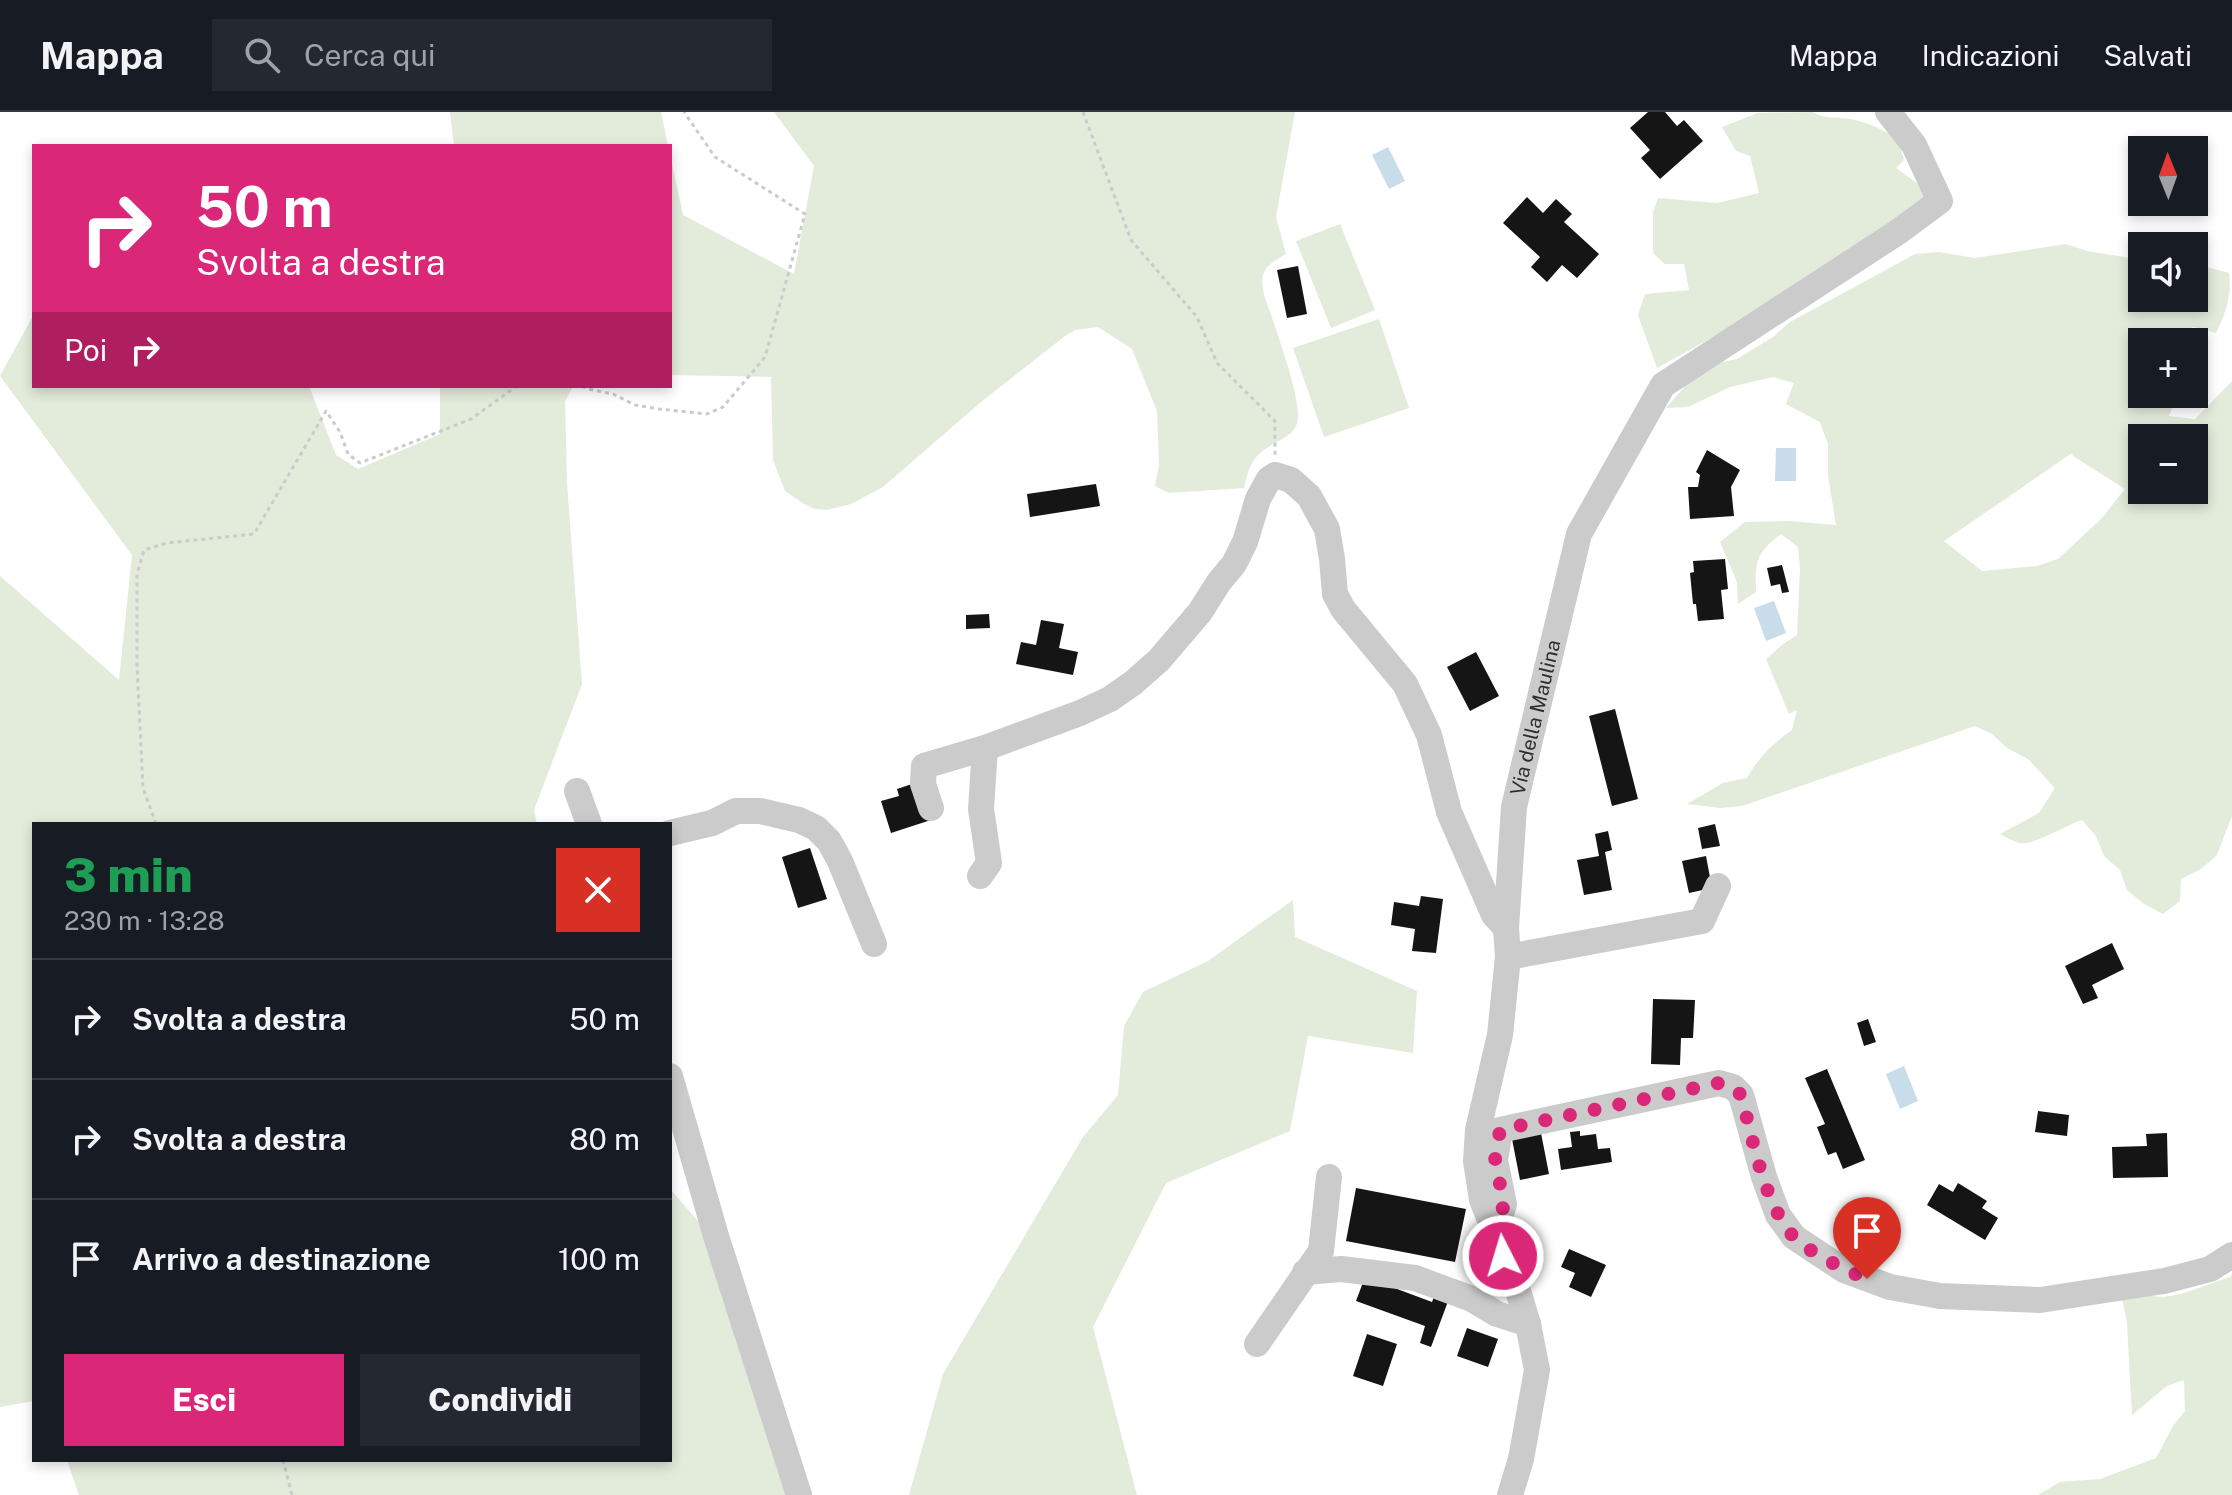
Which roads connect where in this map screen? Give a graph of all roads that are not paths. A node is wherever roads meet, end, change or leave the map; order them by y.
1 (1888, 112) edge
2 (985, 748) junction
3 (577, 791) dead end
4 (931, 808) dead end
5 (588, 822) edge
6 (672, 833) edge
7 (980, 876) dead end
8 (1718, 886) dead end
9 (1506, 928) junction
10 (874, 944) dead end
11 (1508, 957) junction
12 (672, 1083) edge
13 (1329, 1177) dead end
14 (1495, 1235) junction
15 (2232, 1255) edge
16 (1305, 1272) junction
17 (1528, 1324) junction
18 (1257, 1344) dead end
19 (799, 1495) edge
20 (1510, 1495) edge

1 - 9 street, Via della Maulina
2 - 4 street
2 - 7 street
2 - 9 street
3 - 5 street
6 - 10 street
8 - 11 street
9 - 11 street, Via della Maulina
11 - 14 street, Via della Maulina
12 - 19 street
13 - 16 street
14 - 15 street
14 - 17 street, Via della Maulina
16 - 17 street
16 - 18 street
17 - 20 street, Via della Maulina

